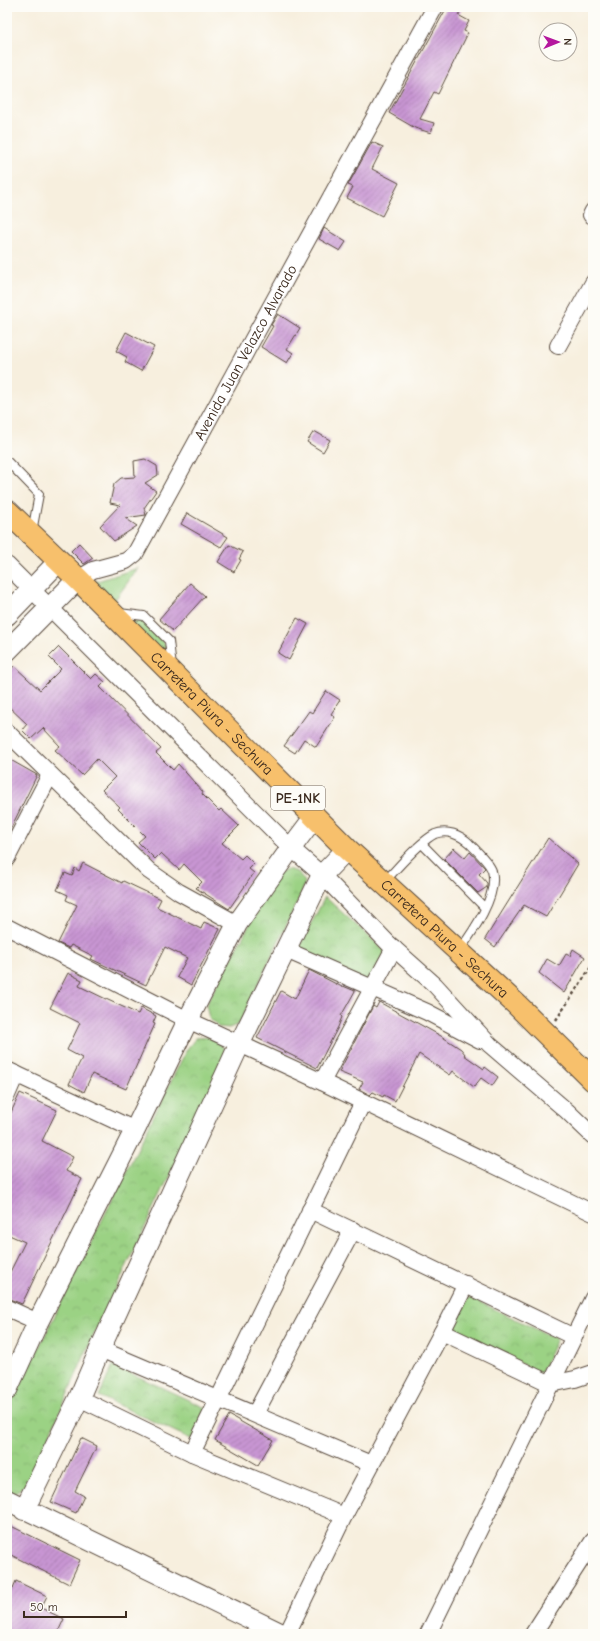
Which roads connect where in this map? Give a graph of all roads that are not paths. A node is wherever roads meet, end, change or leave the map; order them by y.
1 (435, 7) edge
2 (593, 211) edge
3 (593, 216) edge
4 (593, 283) edge
5 (558, 346) dead end
6 (7, 461) edge
7 (7, 511) edge
8 (32, 535) junction
9 (59, 561) junction
10 (7, 565) edge
11 (78, 579) junction
12 (32, 589) junction
13 (50, 606) junction
14 (7, 615) edge
15 (7, 651) edge
16 (7, 732) edge
17 (50, 775) junction
18 (315, 816) junction
19 (422, 844) junction
20 (290, 848) junction
21 (347, 849) junction
22 (7, 858) edge
23 (322, 875) junction
24 (384, 883) junction
25 (485, 908) junction
26 (238, 924) junction
27 (7, 927) edge
28 (394, 948) junction
29 (286, 950) junction
30 (459, 952) junction
31 (371, 988) junction
32 (188, 1020) junction
33 (240, 1043) junction
34 (490, 1045) junction
35 (12, 1072) edge
36 (593, 1080) edge
37 (322, 1082) junction
38 (7, 1095) edge
39 (363, 1102) junction
40 (135, 1130) junction
41 (593, 1136) edge
42 (310, 1210) junction
43 (593, 1213) edge
44 (353, 1230) junction
45 (466, 1284) junction
46 (593, 1298) edge
47 (7, 1308) edge
48 (38, 1322) junction
49 (442, 1332) junction
50 (574, 1337) junction
51 (100, 1349) junction
52 (13, 1362) edge
53 (593, 1372) edge
54 (551, 1384) junction
55 (7, 1390) edge
56 (79, 1398) junction
57 (219, 1399) junction
58 (255, 1414) junction
59 (192, 1453) junction
60 (371, 1464) junction
61 (7, 1500) edge
62 (24, 1510) junction
63 (344, 1516) junction
64 (593, 1541) edge
65 (282, 1634) edge
66 (287, 1634) edge
67 (428, 1634) edge
68 (533, 1634) edge

1 - 11 street, Avenida Juan Velazco Alvarado
2 - 3 street
4 - 5 street
6 - 8 lane
7 - 8 main road, Carretera Piura - Sechura / PE-1NK
8 - 9 main road, Carretera Piura - Sechura / PE-1NK
9 - 11 main road, Carretera Piura - Sechura / PE-1NK
9 - 12 street
10 - 12 street
11 - 13 street, Avenida Juan Velazco Alvarado
11 - 18 main road, Carretera Piura - Sechura / PE-1NK
12 - 13 street
12 - 14 street
13 - 15 street, Avenida Juan Velazco Alvarado
13 - 20 street
16 - 17 street
17 - 22 street
17 - 26 street
18 - 20 street
18 - 21 main road, Carretera Piura - Sechura / PE-1NK
19 - 24 lane
19 - 25 lane
19 - 25 lane
20 - 23 street
20 - 26 street
21 - 23 street
21 - 24 main road, Carretera Piura - Sechura / PE-1NK
23 - 28 street
23 - 29 street
24 - 30 main road, Carretera Piura - Sechura / PE-1NK
25 - 30 lane
26 - 32 street
27 - 32 street
28 - 31 street
28 - 34 street
29 - 31 street
29 - 33 street
30 - 36 main road, Carretera Piura - Sechura / PE-1NK
31 - 34 street
31 - 37 street
32 - 33 street
32 - 40 street
33 - 37 street
33 - 51 street
34 - 41 street
35 - 38 street
35 - 40 street
37 - 39 street
39 - 42 street
39 - 43 street
40 - 48 street
42 - 44 street
42 - 57 street
44 - 45 street
44 - 58 street
45 - 49 street
45 - 50 street
46 - 50 street
47 - 48 street
48 - 52 street
49 - 54 street
49 - 60 street
50 - 54 street
51 - 56 street
51 - 57 street
52 - 55 street
53 - 54 street
54 - 67 street
56 - 59 street
56 - 62 street
57 - 58 street
57 - 59 street
58 - 60 street
59 - 63 street
60 - 63 street
61 - 62 street
62 - 65 street
63 - 66 street
64 - 68 street

